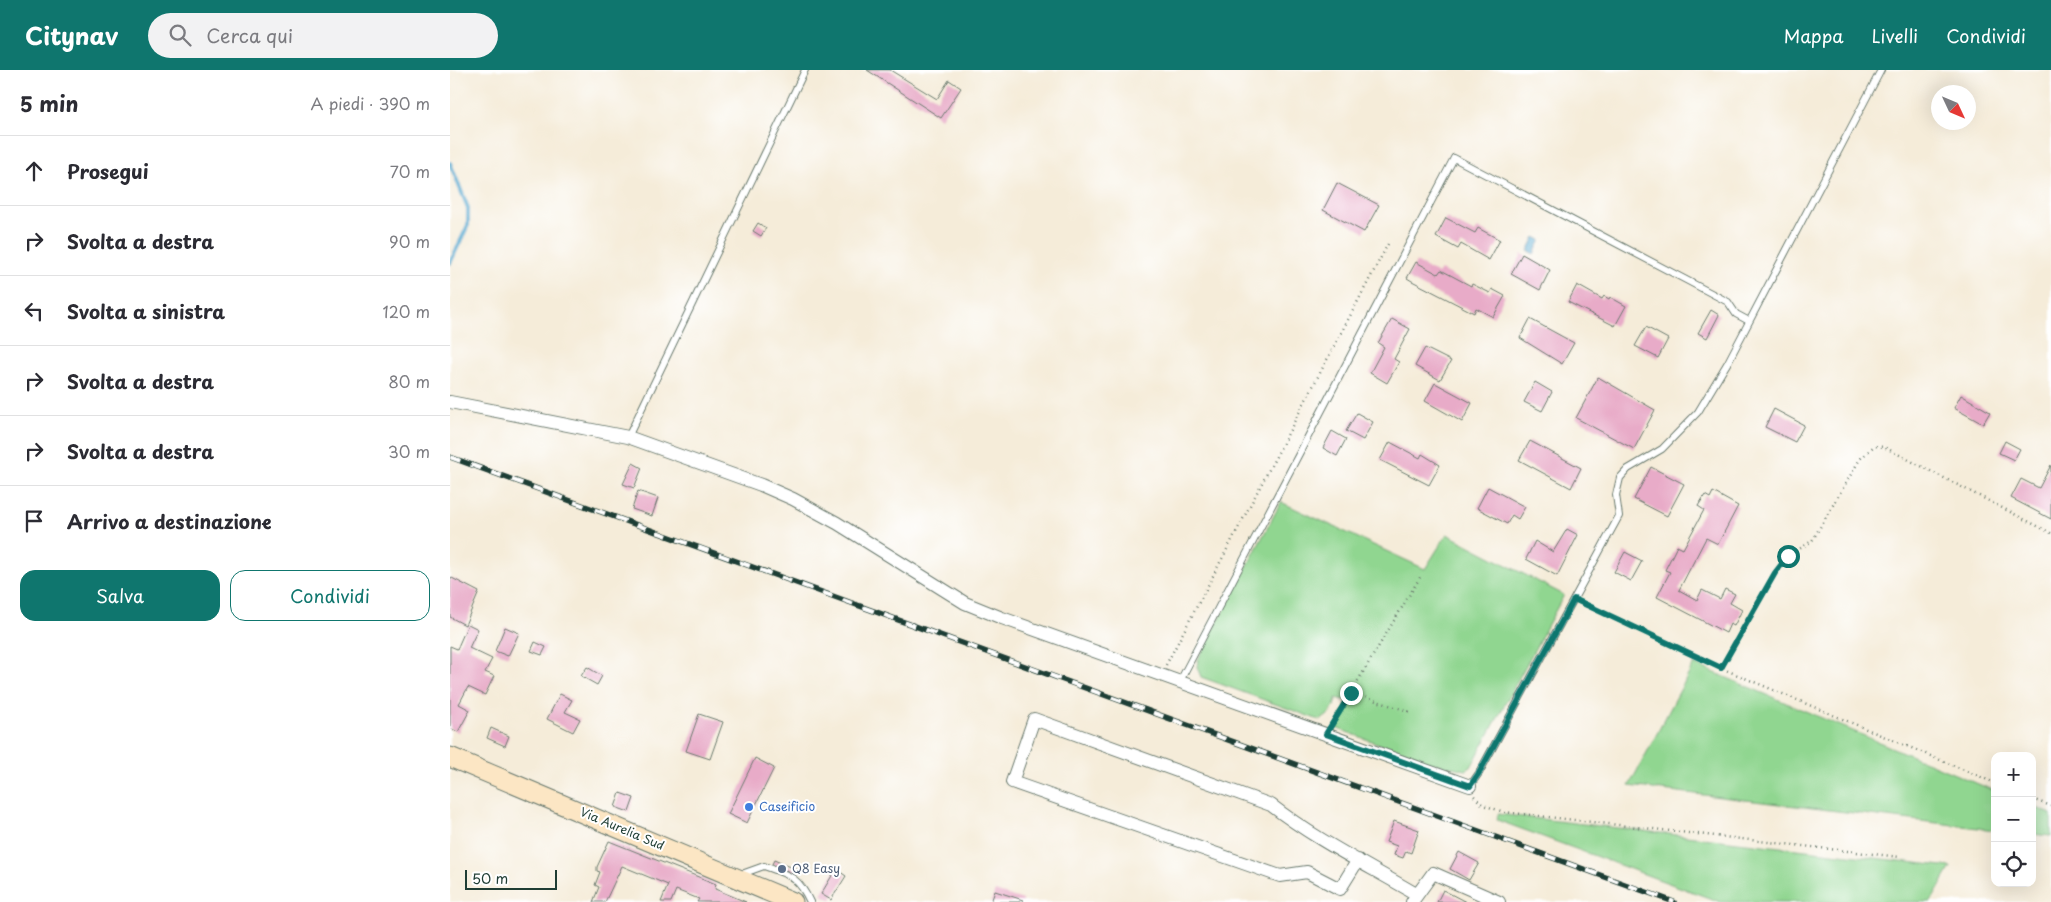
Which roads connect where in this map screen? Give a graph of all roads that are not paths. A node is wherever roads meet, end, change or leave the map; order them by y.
1 (805, 70) edge
2 (1881, 70) edge
3 (1749, 321) junction
4 (450, 402) edge
5 (628, 437) junction
6 (1180, 681) junction
7 (450, 757) edge
8 (1470, 786) joint
9 (1358, 860) junction
10 (734, 877) junction
11 (1414, 898) edge
12 (793, 902) edge
13 (810, 902) edge
14 (1499, 902) edge

1 - 5 lane
2 - 3 lane
3 - 6 lane
3 - 8 lane
4 - 5 street
5 - 6 street
6 - 8 street
7 - 10 main road, Via Aurelia Sud
9 - 9 street
9 - 11 street
10 - 12 main road, Via Aurelia Sud
10 - 13 lane
11 - 14 street

